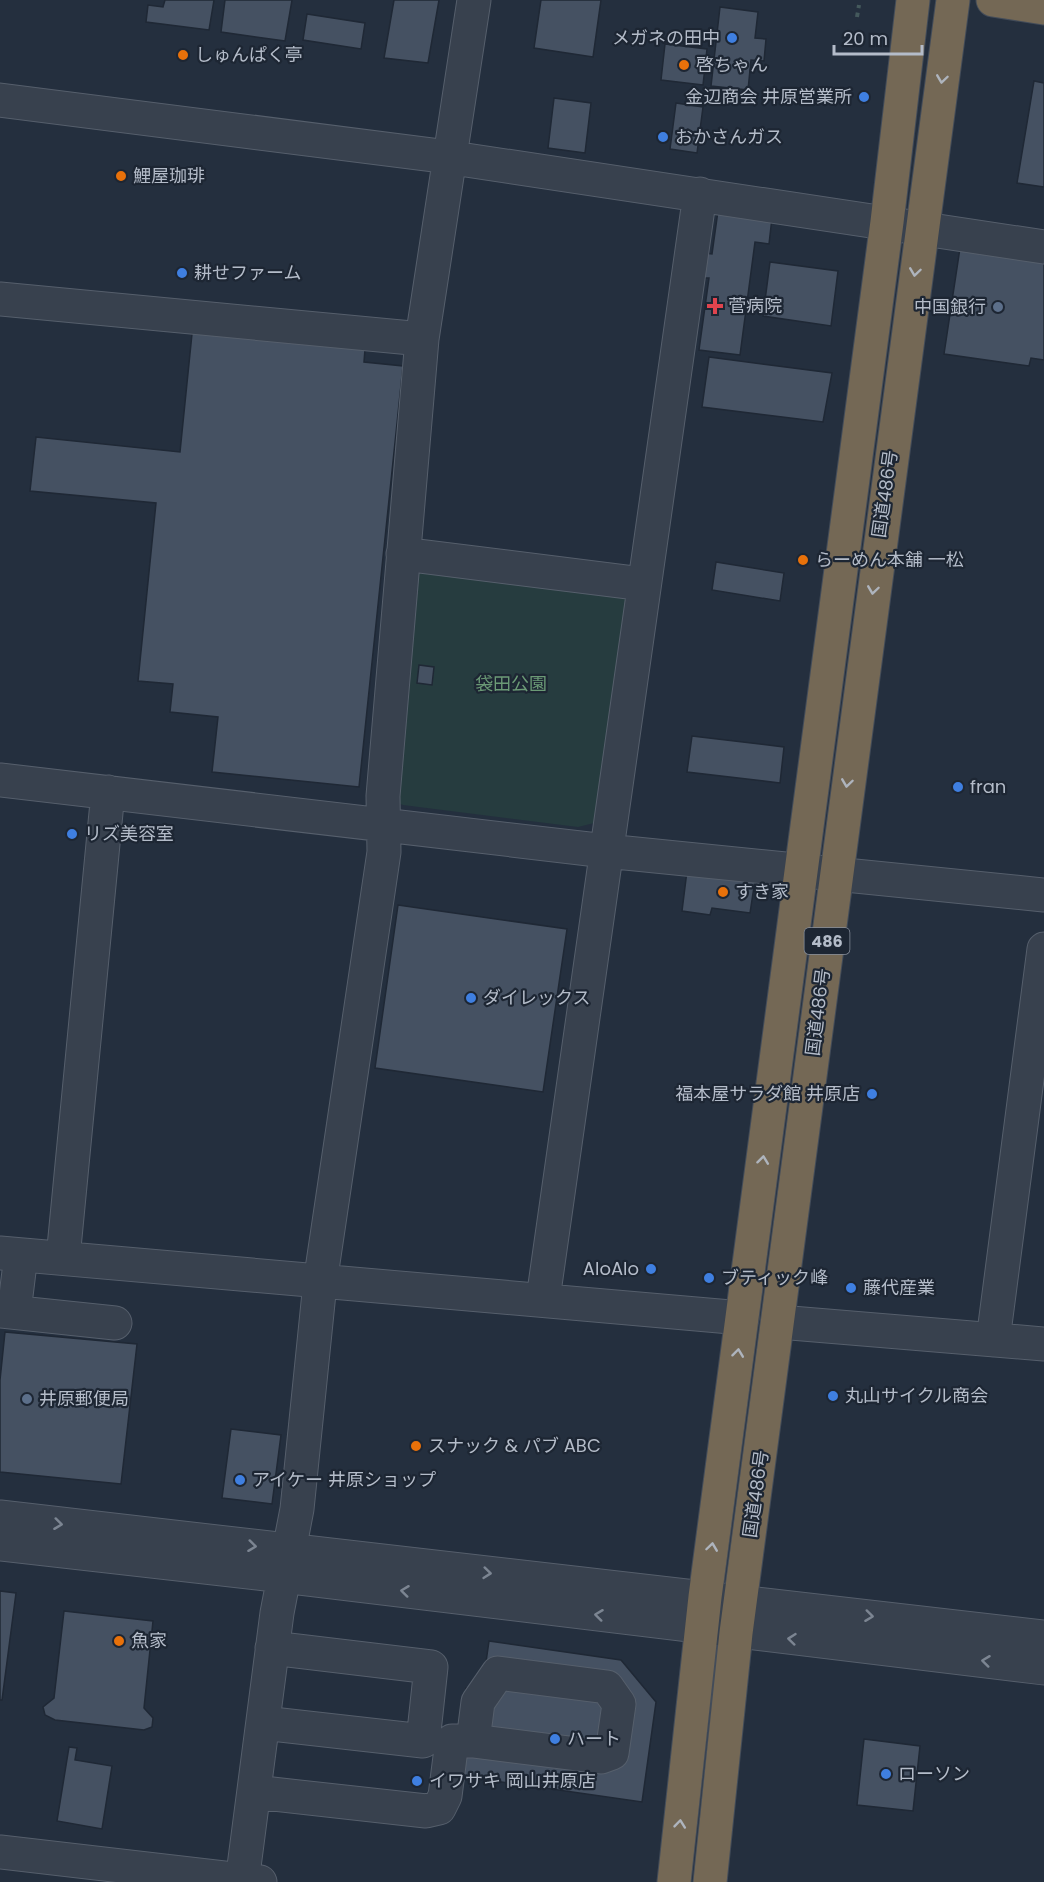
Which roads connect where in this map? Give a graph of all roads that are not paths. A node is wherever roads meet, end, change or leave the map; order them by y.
1 (474, 0) edge
2 (913, 0) edge
3 (953, 0) edge
4 (993, 0) edge
5 (1044, 8) edge
6 (0, 100) edge
7 (449, 158) junction
8 (700, 194) junction
9 (887, 222) junction
10 (921, 227) junction
11 (1044, 247) edge
12 (0, 299) edge
13 (423, 339) junction
14 (403, 554) junction
15 (643, 584) junction
16 (0, 780) edge
17 (108, 792) junction
18 (385, 827) junction
19 (606, 851) junction
20 (801, 869) junction
21 (836, 873) junction
22 (1044, 895) edge
23 (1044, 949) edge
24 (10, 1254) edge
25 (63, 1258) junction
26 (320, 1283) junction
27 (543, 1299) junction
28 (7, 1312) edge
29 (742, 1318) junction
30 (779, 1322) junction
31 (115, 1323) dead end
32 (993, 1340) junction
33 (1044, 1344) edge
34 (0, 1517) edge
35 (0, 1544) edge
36 (286, 1563) junction
37 (741, 1601) junction
38 (703, 1612) junction
39 (736, 1633) junction
40 (1044, 1637) edge
41 (272, 1648) junction
42 (1044, 1668) edge
43 (263, 1723) junction
44 (463, 1741) dead end
45 (254, 1792) junction
46 (0, 1852) edge
47 (248, 1881) edge
48 (674, 1882) edge
49 (710, 1882) edge

1 - 7 street
2 - 9 highway, 国道486号 / 486
3 -> 10 highway, 国道486号 / 486
4 - 5 highway
6 - 7 street
7 - 8 street
7 - 13 street
8 - 9 street
8 - 15 street
9 - 10 street
9 - 20 highway, 国道486号 / 486
10 - 11 street
10 -> 21 highway, 国道486号 / 486
12 - 13 street
13 - 14 street
14 - 15 street
14 - 18 street
15 - 19 street
16 - 17 street
17 - 18 street
17 - 25 street
18 - 19 street
18 - 26 street
19 - 20 street
19 - 27 street
20 - 21 street
29 -> 20 highway, 国道486号 / 486
21 - 22 street
21 - 30 highway, 国道486号 / 486
23 - 32 street
24 - 25 street
24 - 28 street
25 - 26 street
26 - 27 street
26 - 36 street
27 - 29 street
28 - 31 street
38 -> 29 highway, 国道486号 / 486
30 - 32 street
30 - 37 highway, 国道486号 / 486
32 - 33 street
34 -> 36 street
35 - 36 street
36 - 38 street
36 - 41 street
37 - 38 street
37 - 39 highway, 国道486号 / 486
37 -> 40 street
38 - 39 street
48 -> 38 highway, 国道486号 / 486
42 -> 39 street
39 - 49 highway, 国道486号 / 486
41 - 43 street
41 - 43 street
43 - 45 street
44 - 45 street
45 - 47 street
46 - 47 street

